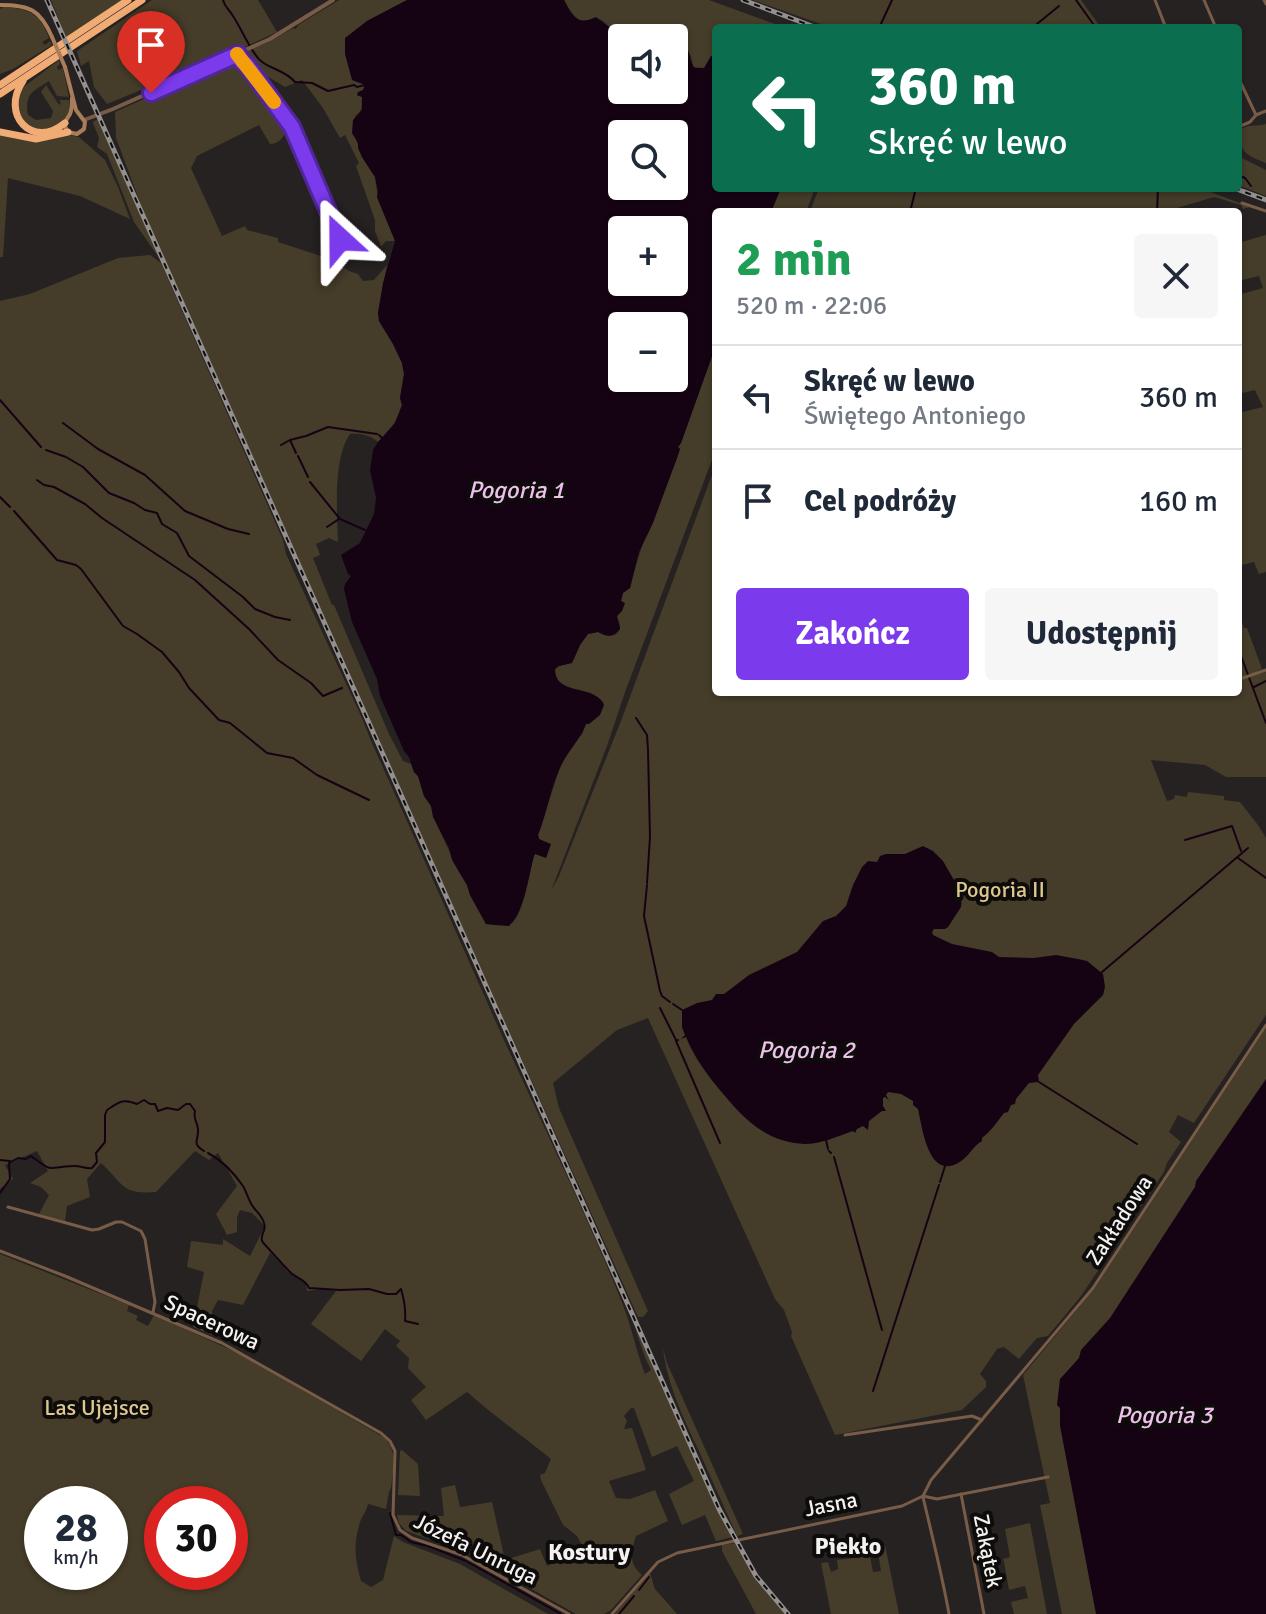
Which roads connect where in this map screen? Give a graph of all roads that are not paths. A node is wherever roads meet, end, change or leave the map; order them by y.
1 (128, 0) edge
2 (142, 0) edge
3 (333, 0) edge
4 (1155, 0) edge
5 (1204, 0) edge
6 (0, 5) edge
7 (1164, 24) edge
8 (1214, 24) edge
9 (238, 54) junction
10 (26, 72) junction
11 (0, 77) edge
12 (0, 85) edge
13 (1242, 85) edge
14 (0, 94) edge
15 (72, 98) junction
16 (1266, 111) edge
17 (79, 115) junction
18 (1256, 115) junction
19 (84, 120) junction
20 (67, 124) junction
21 (1242, 125) edge
22 (0, 132) edge
23 (1242, 203) dead end
24 (1266, 211) edge
25 (348, 257) dead end
26 (1266, 670) edge
27 (1244, 677) dead end
28 (1266, 1025) edge
29 (8, 1207) dead end
30 (0, 1251) edge
31 (153, 1312) junction
32 (982, 1420) junction
33 (845, 1435) dead end
34 (395, 1448) joint
35 (1048, 1477) dead end
36 (961, 1494) junction
37 (923, 1496) junction
38 (569, 1614) edge
39 (612, 1614) edge
40 (949, 1614) edge
41 (984, 1614) edge

1 - 10 highway
2 - 10 highway
3 - 9 street
4 - 7 street
5 - 8 street
6 - 15 main road, bridge
9 - 19 street
9 - 25 street
10 - 11 highway
10 - 12 highway
10 - 14 highway
10 - 20 highway
13 - 18 street
15 - 17 main road
15 - 20 main road
16 - 18 street
17 - 19 main road
17 - 20 main road
18 - 21 street
19 - 20 main road
20 - 22 highway
23 - 24 street
26 - 27 street
28 - 32 street, Zakładowa
29 - 31 street
30 - 31 street, Spacerowa
31 - 34 street, Spacerowa
32 - 33 street
32 - 37 street, Zakładowa
34 - 38 street, Józefa Unruga
35 - 36 street, Jasna
36 - 37 street, Jasna
36 - 41 street, Zakątek
37 - 39 street, Jasna
37 - 40 street

